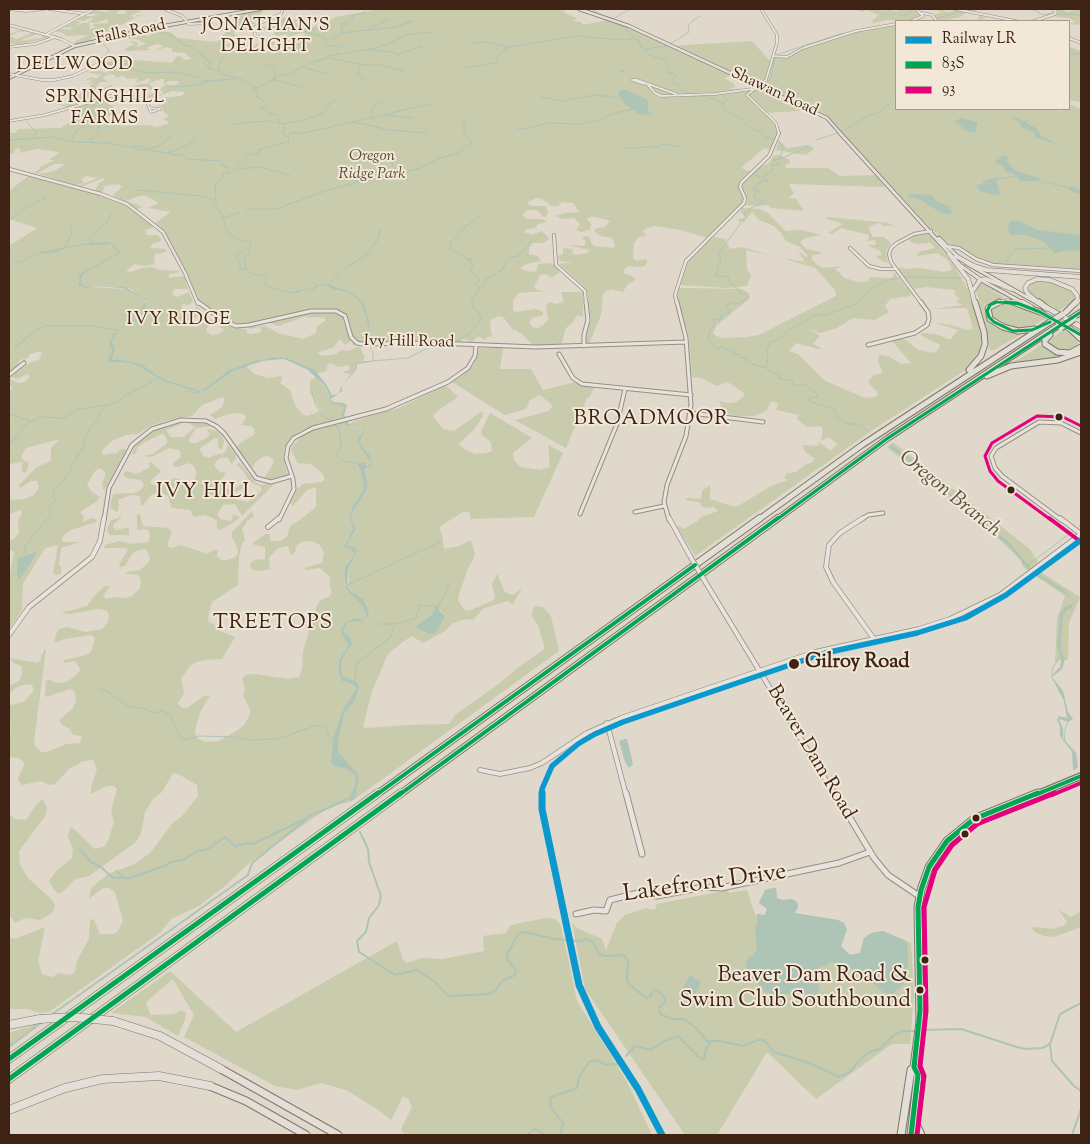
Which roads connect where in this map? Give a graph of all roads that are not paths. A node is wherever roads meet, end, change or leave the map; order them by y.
1 (9, 9) edge
2 (44, 9) edge
3 (49, 9) edge
4 (94, 9) edge
5 (164, 9) edge
6 (260, 9) edge
7 (283, 9) edge
8 (579, 9) edge
9 (761, 9) edge
10 (916, 9) edge
11 (955, 9) edge
12 (1053, 9) edge
13 (85, 14) junction
14 (922, 14) junction
15 (914, 20) edge
16 (935, 20) edge
17 (1011, 20) edge
18 (1037, 20) edge
19 (187, 22) junction
20 (204, 23) dead end
21 (895, 24) edge
22 (9, 25) edge
23 (47, 34) junction
24 (55, 37) junction
25 (265, 40) dead end
26 (75, 46) junction
27 (9, 47) edge
28 (773, 56) junction
29 (98, 64) dead end
30 (9, 74) edge
31 (15, 75) junction
32 (9, 78) edge
33 (759, 86) junction
34 (751, 90) junction
35 (680, 95) junction
36 (149, 108) dead end
37 (9, 121) edge
38 (777, 141) joint
39 (9, 169) edge
40 (931, 231) junction
41 (554, 235) dead end
42 (936, 239) junction
43 (946, 246) junction
44 (850, 248) dead end
45 (949, 254) junction
46 (956, 256) junction
47 (896, 269) junction
48 (1081, 271) edge
49 (1081, 278) edge
50 (982, 280) junction
51 (1011, 289) junction
52 (972, 292) junction
53 (1081, 303) edge
54 (1046, 308) junction
55 (1040, 312) junction
56 (1065, 313) junction
57 (1081, 313) edge
58 (1048, 323) junction
59 (1060, 327) junction
60 (1068, 327) junction
61 (1081, 327) edge
62 (1052, 333) junction
63 (1081, 335) edge
64 (1081, 339) edge
65 (686, 342) junction
66 (369, 344) joint
67 (868, 345) dead end
68 (476, 346) junction
69 (584, 346) junction
70 (1081, 347) edge
71 (1081, 352) edge
72 (559, 354) dead end
73 (24, 363) dead end
74 (9, 375) edge
75 (976, 382) junction
76 (953, 384) junction
77 (625, 389) junction
78 (691, 395) junction
79 (691, 414) junction
80 (763, 422) dead end
81 (1081, 433) edge
82 (888, 438) junction
83 (292, 476) junction
84 (664, 506) junction
85 (636, 512) dead end
86 (580, 514) dead end
87 (883, 514) dead end
88 (268, 527) dead end
89 (1081, 534) edge
90 (690, 556) joint
91 (9, 635) edge
92 (874, 639) junction
93 (760, 671) junction
94 (607, 723) junction
95 (480, 770) dead end
96 (1081, 776) edge
97 (870, 852) junction
98 (642, 854) dead end
99 (919, 896) junction
100 (576, 914) dead end
101 (9, 1025) edge
102 (9, 1058) edge
103 (914, 1067) junction
104 (220, 1069) joint
105 (9, 1079) edge
106 (210, 1086) joint
107 (914, 1107) junction
108 (9, 1110) edge
109 (306, 1135) edge
110 (338, 1135) edge
111 (901, 1135) edge
112 (910, 1135) edge
113 (921, 1135) edge

1 - 2 street
3 - 13 street
4 - 13 street
5 - 19 street
6 - 19 main road, Falls Road
7 - 25 street
8 - 33 main road, Shawan Road
9 - 28 street
10 - 14 street
11 - 17 street
12 - 18 street
13 - 23 street
14 - 15 street
14 - 16 street
19 - 20 street
19 - 26 main road, Falls Road
21 - 28 street
22 - 23 street
23 - 24 street
24 - 26 street
24 - 27 street
26 - 31 main road, Falls Road
28 - 33 street
29 - 31 street
30 - 31 street
31 - 32 main road, Falls Road
33 - 34 street
33 - 40 main road, Shawan Road
34 - 35 street
34 - 38 street
35 - 35 street
36 - 37 street
38 - 65 street
39 - 66 street, Ivy Hill Road
40 - 42 main road, Shawan Road
40 - 43 main road, Shawan Road
40 - 47 street
41 - 69 street
42 - 43 main road, Shawan Road
42 - 45 main road, Shawan Road
43 - 45 main road, Shawan Road
43 - 46 main road, Shawan Road
43 - 48 street
44 - 47 street
45 - 50 main road, Shawan Road
45 - 52 highway
46 - 49 highway
46 - 51 main road, Shawan Road
47 - 67 street
50 - 51 highway
50 - 52 highway
50 - 55 main road, Shawan Road
51 - 54 main road, Shawan Road
52 - 76 highway
53 - 56 highway
54 - 56 highway
54 - 61 main road, Shawan Road
55 - 58 highway
55 - 60 main road, Shawan Road
56 - 58 highway, bridge
57 - 59 highway, bridge
58 - 76 highway
59 - 62 highway
59 - 82 highway
60 - 63 main road, Shawan Road
60 - 64 highway
62 - 70 highway
62 - 75 highway
65 - 69 street, Ivy Hill Road
65 - 78 street
66 - 68 street, Ivy Hill Road
68 - 69 street, Ivy Hill Road
68 - 83 street
71 - 75 highway
72 - 77 street
73 - 74 street
75 - 82 highway
76 - 102 highway
77 - 78 street
77 - 86 street
78 - 79 street
79 - 80 street
79 - 84 street
81 - 89 street
82 - 105 highway
83 - 88 street
83 - 91 street
84 - 85 street
84 - 90 street, Beaver Dam Road
87 - 92 street
89 - 92 street
90 - 93 street, Beaver Dam Road, bridge
92 - 93 street
93 - 94 street
93 - 97 street, Beaver Dam Road
94 - 95 street
94 - 98 street
96 - 99 main road
97 - 99 street, Beaver Dam Road
97 - 100 street, Lakefront Drive
99 - 103 main road
101 - 104 highway, bridge
103 - 107 main road
103 - 111 main road
104 - 110 main road
106 - 108 highway
106 - 109 main road
107 - 112 main road
107 - 113 main road

